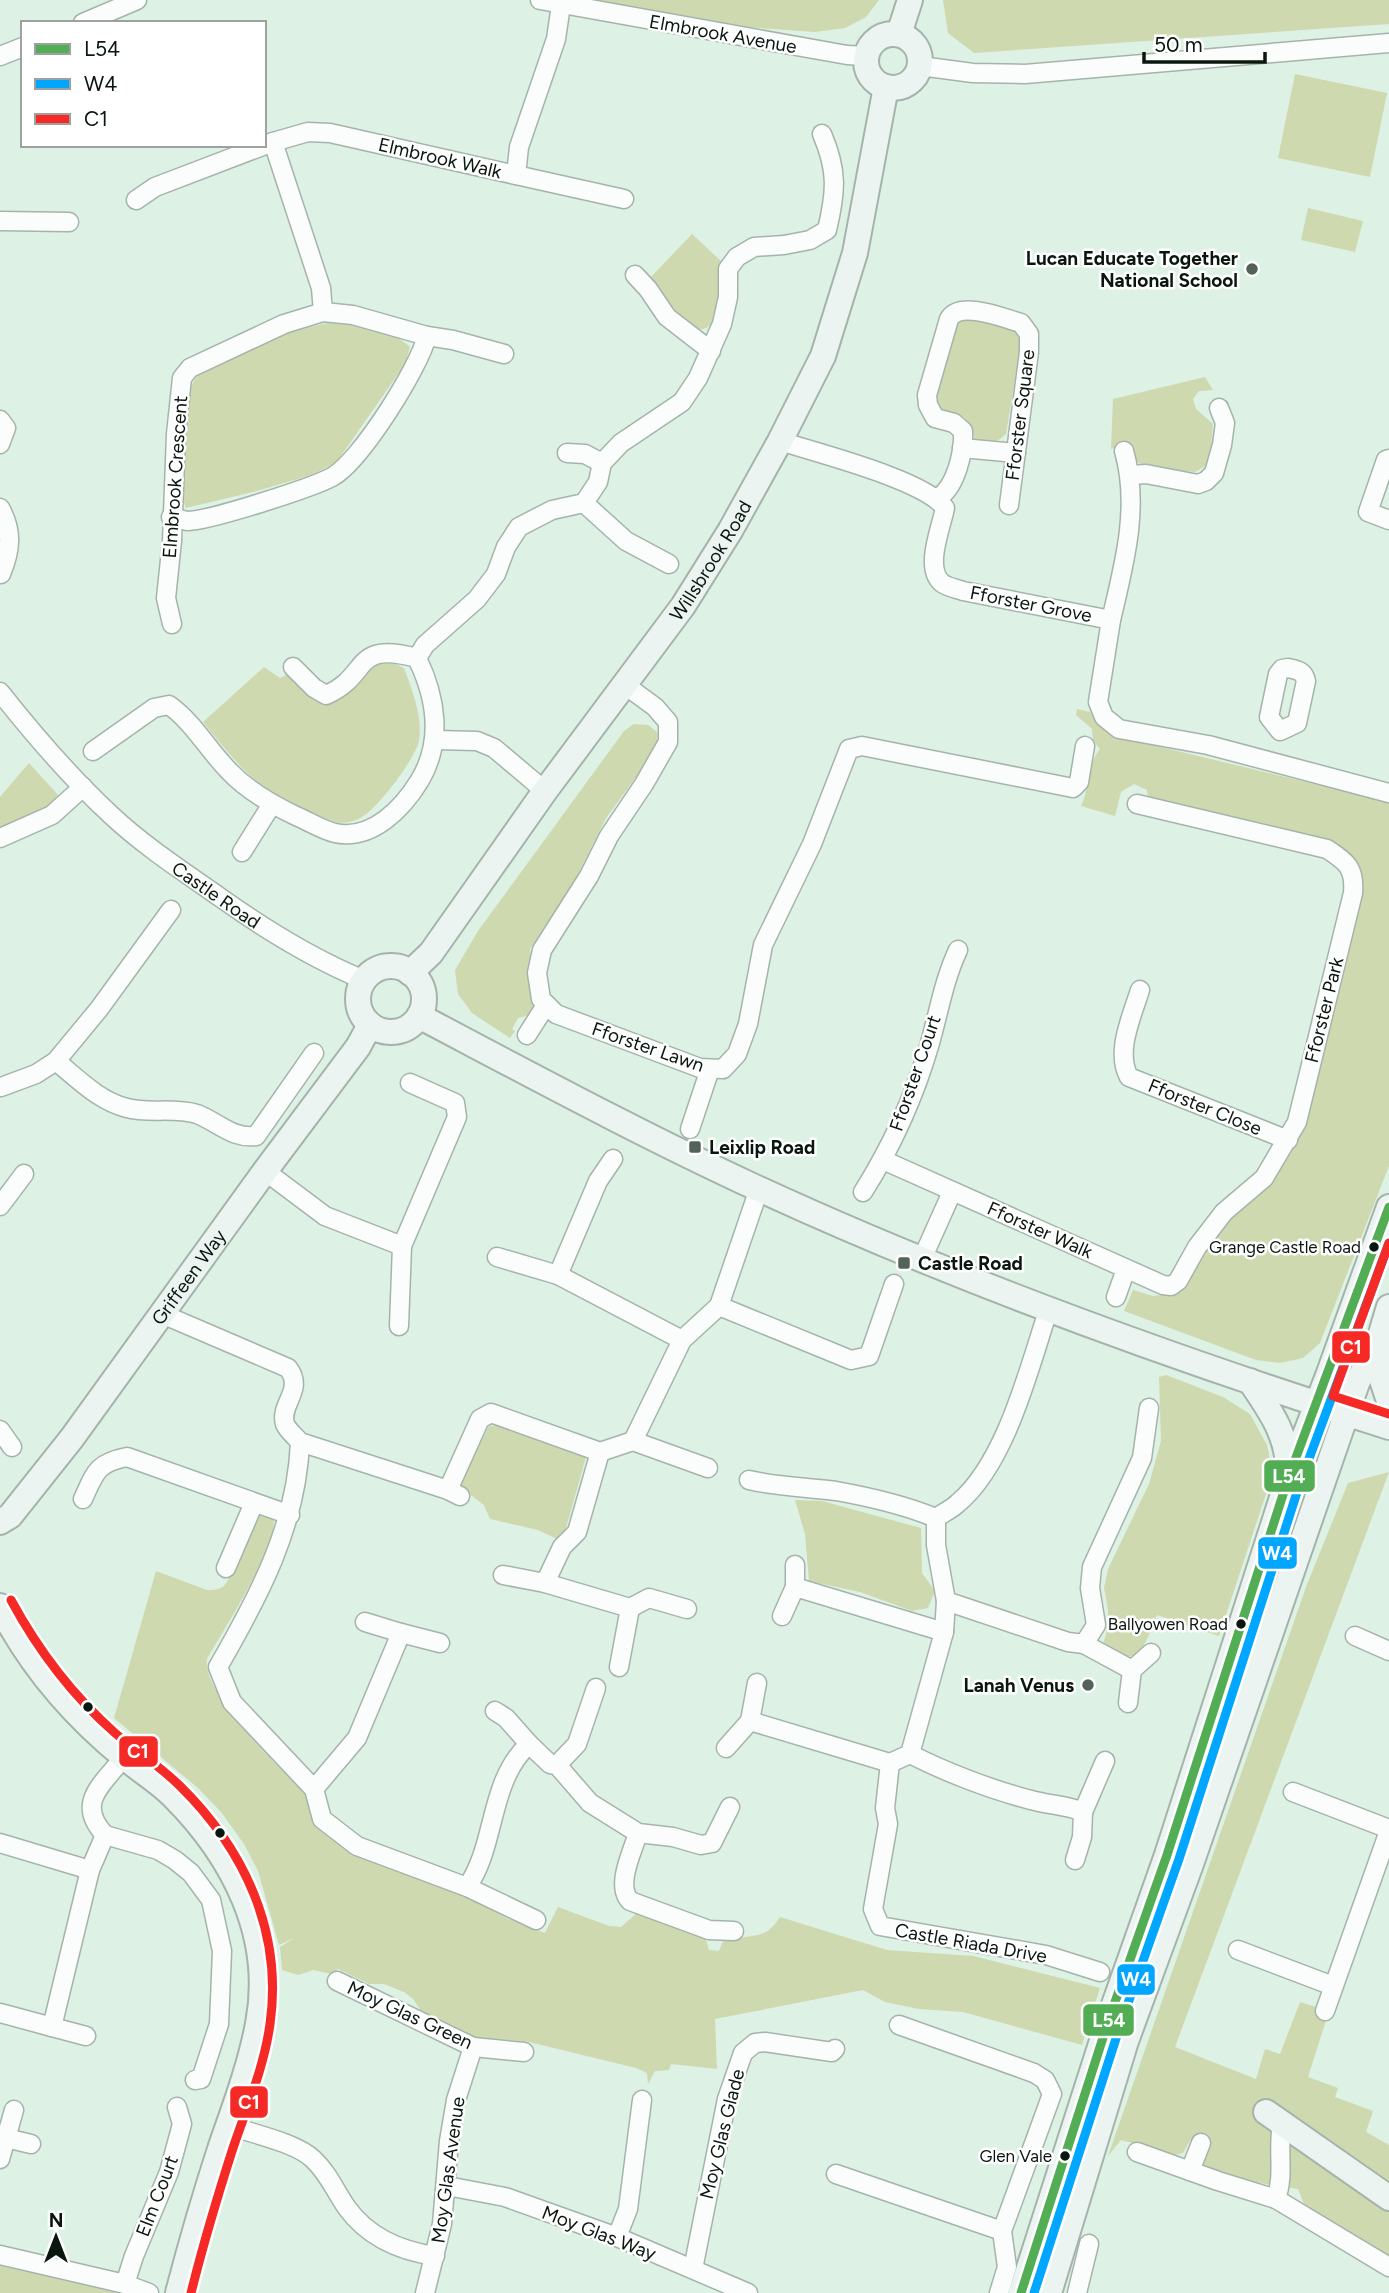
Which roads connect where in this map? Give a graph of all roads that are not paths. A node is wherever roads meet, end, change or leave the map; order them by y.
1 (137, 0) edge
2 (541, 0) edge
3 (910, 0) edge
4 (561, 5) junction
5 (88, 21) edge
6 (899, 34) junction
7 (1389, 43) edge
8 (21, 48) edge
9 (0, 56) edge
10 (866, 57) junction
11 (920, 66) junction
12 (886, 87) junction
13 (822, 134) dead end
14 (273, 142) junction
15 (266, 145) edge
16 (260, 147) edge
17 (516, 175) junction
18 (624, 199) dead end
19 (136, 200) dead end
20 (0, 221) edge
21 (69, 222) dead end
22 (635, 275) dead end
23 (323, 312) junction
24 (427, 336) junction
25 (711, 351) junction
26 (504, 354) dead end
27 (1219, 408) dead end
28 (0, 420) edge
29 (780, 441) junction
30 (0, 444) edge
31 (961, 448) junction
32 (1124, 451) dead end
33 (567, 453) dead end
34 (1016, 453) junction
35 (1389, 459) edge
36 (602, 463) junction
37 (1131, 475) junction
38 (938, 499) junction
39 (584, 503) junction
40 (1009, 505) dead end
41 (0, 508) edge
42 (172, 517) junction
43 (1389, 520) edge
44 (669, 564) dead end
45 (1, 574) edge
46 (1111, 620) junction
47 (172, 624) dead end
48 (417, 658) junction
49 (293, 667) dead end
50 (625, 685) junction
51 (0, 692) edge
52 (1280, 731) dead end
53 (435, 740) junction
54 (1085, 746) dead end
55 (93, 751) dead end
56 (1275, 761) junction
57 (83, 787) junction
58 (545, 791) junction
59 (1389, 793) edge
60 (272, 804) junction
61 (1137, 804) dead end
62 (0, 838) edge
63 (242, 852) dead end
64 (171, 910) dead end
65 (958, 950) dead end
66 (410, 973) junction
67 (364, 980) junction
68 (1140, 990) dead end
69 (546, 1005) junction
70 (419, 1016) junction
71 (370, 1025) junction
72 (527, 1035) dead end
73 (314, 1053) dead end
74 (56, 1061) junction
75 (710, 1069) junction
76 (410, 1083) dead end
77 (0, 1087) edge
78 (690, 1129) dead end
79 (1288, 1140) junction
80 (612, 1159) dead end
81 (883, 1160) junction
82 (265, 1171) junction
83 (24, 1174) dead end
84 (759, 1189) junction
85 (863, 1192) dead end
86 (952, 1192) junction
87 (0, 1206) edge
88 (1389, 1207) edge
89 (402, 1246) junction
90 (497, 1257) dead end
91 (922, 1259) junction
92 (1126, 1269) junction
93 (558, 1275) junction
94 (894, 1284) dead end
95 (1116, 1297) dead end
96 (719, 1306) junction
97 (1389, 1307) edge
98 (1048, 1311) junction
99 (162, 1314) junction
100 (400, 1326) dead end
101 (1380, 1337) junction
102 (682, 1340) junction
103 (1250, 1381) junction
104 (1389, 1401) edge
105 (1317, 1404) junction
106 (1149, 1408) dead end
107 (1347, 1414) junction
108 (1389, 1427) edge
109 (0, 1430) edge
110 (633, 1441) junction
111 (300, 1442) junction
112 (12, 1447) dead end
113 (600, 1452) junction
114 (708, 1468) dead end
115 (1288, 1479) junction
116 (749, 1480) dead end
117 (83, 1499) dead end
118 (254, 1503) junction
119 (290, 1515) junction
120 (936, 1518) junction
121 (0, 1522) edge
122 (795, 1565) dead end
123 (226, 1569) dead end
124 (503, 1575) dead end
125 (545, 1583) junction
126 (795, 1587) junction
127 (946, 1601) junction
128 (0, 1606) edge
129 (630, 1608) junction
130 (687, 1609) dead end
131 (782, 1616) dead end
132 (365, 1622) dead end
133 (944, 1632) junction
134 (401, 1633) junction
135 (1355, 1636) dead end
136 (440, 1643) dead end
137 (1084, 1644) junction
138 (1389, 1651) edge
139 (1151, 1653) dead end
140 (619, 1667) dead end
141 (1132, 1670) junction
142 (757, 1683) dead end
143 (596, 1688) dead end
144 (1128, 1703) dead end
145 (495, 1711) dead end
146 (750, 1721) junction
147 (529, 1744) junction
148 (726, 1748) dead end
149 (910, 1754) junction
150 (124, 1757) junction
151 (1105, 1761) dead end
152 (890, 1763) junction
153 (557, 1765) junction
154 (314, 1789) junction
155 (1293, 1792) dead end
156 (730, 1807) dead end
157 (1083, 1812) junction
158 (1389, 1830) edge
159 (638, 1833) junction
160 (105, 1835) junction
161 (0, 1843) edge
162 (1075, 1860) dead end
163 (90, 1870) junction
164 (467, 1887) junction
165 (536, 1920) dead end
166 (734, 1931) dead end
167 (1238, 1950) dead end
168 (1100, 1972) dead end
169 (337, 1981) dead end
170 (1333, 1986) junction
171 (1325, 2011) dead end
172 (1, 2013) edge
173 (899, 2025) dead end
174 (52, 2027) junction
175 (86, 2036) dead end
176 (473, 2047) junction
177 (835, 2049) dead end
178 (524, 2052) dead end
179 (195, 2080) dead end
180 (642, 2100) dead end
181 (177, 2107) dead end
182 (14, 2110) dead end
183 (1274, 2119) joint
184 (228, 2125) junction
185 (6, 2138) junction
186 (1201, 2143) dead end
187 (32, 2144) dead end
188 (1137, 2152) dead end
189 (0, 2159) edge
190 (1190, 2171) junction
191 (841, 2176) dead end
192 (447, 2186) junction
193 (1389, 2198) edge
194 (1276, 2199) junction
195 (1002, 2231) junction
196 (617, 2237) junction
197 (1089, 2244) dead end
198 (0, 2255) edge
199 (435, 2256) junction
200 (1389, 2267) edge
201 (693, 2269) junction
202 (125, 2284) junction
203 (711, 2286) edge
204 (149, 2293) edge
205 (178, 2293) edge
206 (425, 2293) edge
207 (748, 2293) edge
208 (999, 2293) edge
209 (1021, 2293) edge
210 (1049, 2293) edge
211 (1077, 2293) edge

1 - 5 street
2 - 4 street, Elmbrook Avenue
3 - 6 street
4 - 10 street, Elmbrook Avenue
4 - 17 street, Elmbrook Walk
6 - 10 street
6 - 11 street
7 - 11 street
8 - 9 street
10 - 12 street
11 - 12 street
12 - 29 street, Willsbrook Road
13 - 25 street
14 - 15 street, Elmbrook Walk
14 - 17 street, Elmbrook Walk
14 - 23 street
16 - 19 street, Elmbrook Walk
17 - 18 street
20 - 21 street
22 - 25 street
23 - 24 street, Elmbrook Crescent
23 - 42 street, Elmbrook Crescent
24 - 26 street, Elmbrook Crescent
24 - 42 street
25 - 36 street
27 - 37 street
28 - 30 street
29 - 38 street
29 - 50 street, Willsbrook Road
31 - 34 street
31 - 34 street, Fforster Square
31 - 38 street
32 - 37 street
33 - 36 street
34 - 40 street, Fforster Square
35 - 43 street
36 - 39 street
37 - 46 street
38 - 46 street, Fforster Grove
39 - 44 street
39 - 48 street
41 - 45 street
42 - 47 street, Elmbrook Crescent
46 - 56 street, Fforster Grove
48 - 49 street
48 - 53 street
50 - 58 street, Willsbrook Road
50 - 69 street
51 - 57 street, Castle Road
52 - 56 street
53 - 58 street
53 - 60 street
54 - 75 street, Fforster Lawn
55 - 60 street
56 - 59 street, Fforster Grove
57 - 62 street
57 - 67 street, Castle Road
58 - 66 street, Willsbrook Road
60 - 63 street
61 - 79 street, Fforster Park
64 - 74 street
65 - 81 street, Fforster Court
66 - 67 street
66 - 70 street
67 - 71 street
68 - 79 street, Fforster Close
69 - 72 street
69 - 75 street, Fforster Lawn
70 - 71 street
70 - 84 street
71 - 82 street, Griffeen Way
73 - 74 street
74 - 77 street
75 - 78 street
76 - 89 street
79 - 92 street, Fforster Park
80 - 93 street
81 - 85 street, Fforster Court
81 - 86 street, Fforster Walk
82 - 89 street
82 - 99 street, Griffeen Way
83 - 87 street
84 - 91 street
84 - 96 street
86 - 91 street
86 - 92 street, Fforster Walk
88 - 105 street
89 - 100 street
90 - 93 street
91 - 98 street
92 - 95 street
93 - 102 street
94 - 96 street
96 - 102 street
97 - 101 street
98 - 103 street
98 - 120 street
99 - 111 street
99 - 121 street, Griffeen Way
101 - 104 street
101 - 107 street
102 - 110 street
103 - 105 street
103 - 115 street
105 - 107 street
105 - 115 street
106 - 137 street
107 - 108 street
107 - 210 street
109 - 112 street
110 - 113 street
110 - 114 street
111 - 113 street
111 - 119 street
113 - 125 street
115 - 209 street
116 - 120 street
117 - 118 street
118 - 119 street
118 - 123 street
119 - 154 street
120 - 127 street
122 - 126 street
124 - 125 street
125 - 129 street
126 - 131 street
126 - 133 street
127 - 133 street
127 - 137 street
128 - 150 street
129 - 130 street
129 - 140 street
132 - 134 street
133 - 149 street
134 - 136 street
134 - 154 street
135 - 138 street
137 - 141 street
139 - 141 street
141 - 144 street
142 - 146 street
143 - 153 street
145 - 147 street
146 - 148 street
146 - 152 street
147 - 153 street
147 - 164 street
149 - 152 street
149 - 157 street
150 - 160 street
150 - 184 street
151 - 157 street
152 - 168 street, Castle Riada Drive
153 - 159 street
154 - 164 street
155 - 158 street
156 - 159 street
157 - 162 street
158 - 170 street
159 - 166 street
160 - 163 street
160 - 179 street
161 - 163 street
163 - 174 street
164 - 165 street
167 - 170 street
169 - 176 street, Moy Glas Green
170 - 171 street
172 - 174 street
173 - 195 street
174 - 175 street
176 - 178 street, Moy Glas Green
176 - 192 street, Moy Glas Avenue
177 - 201 street, Moy Glas Glade
180 - 196 street
181 - 202 street, Elm Court
182 - 185 street
183 - 193 street
183 - 194 street
184 - 199 street
184 - 205 street
185 - 187 street
185 - 189 street
186 - 190 street
188 - 190 street
190 - 194 street
191 - 195 street
192 - 196 street, Moy Glas Way
192 - 199 street, Moy Glas Avenue
194 - 200 street
195 - 208 street
196 - 201 street, Moy Glas Way
197 - 211 street
198 - 202 street
199 - 206 street, Moy Glas Avenue
201 - 203 street, Moy Glas Way
202 - 204 street
203 - 207 street, Moy Glas Way

